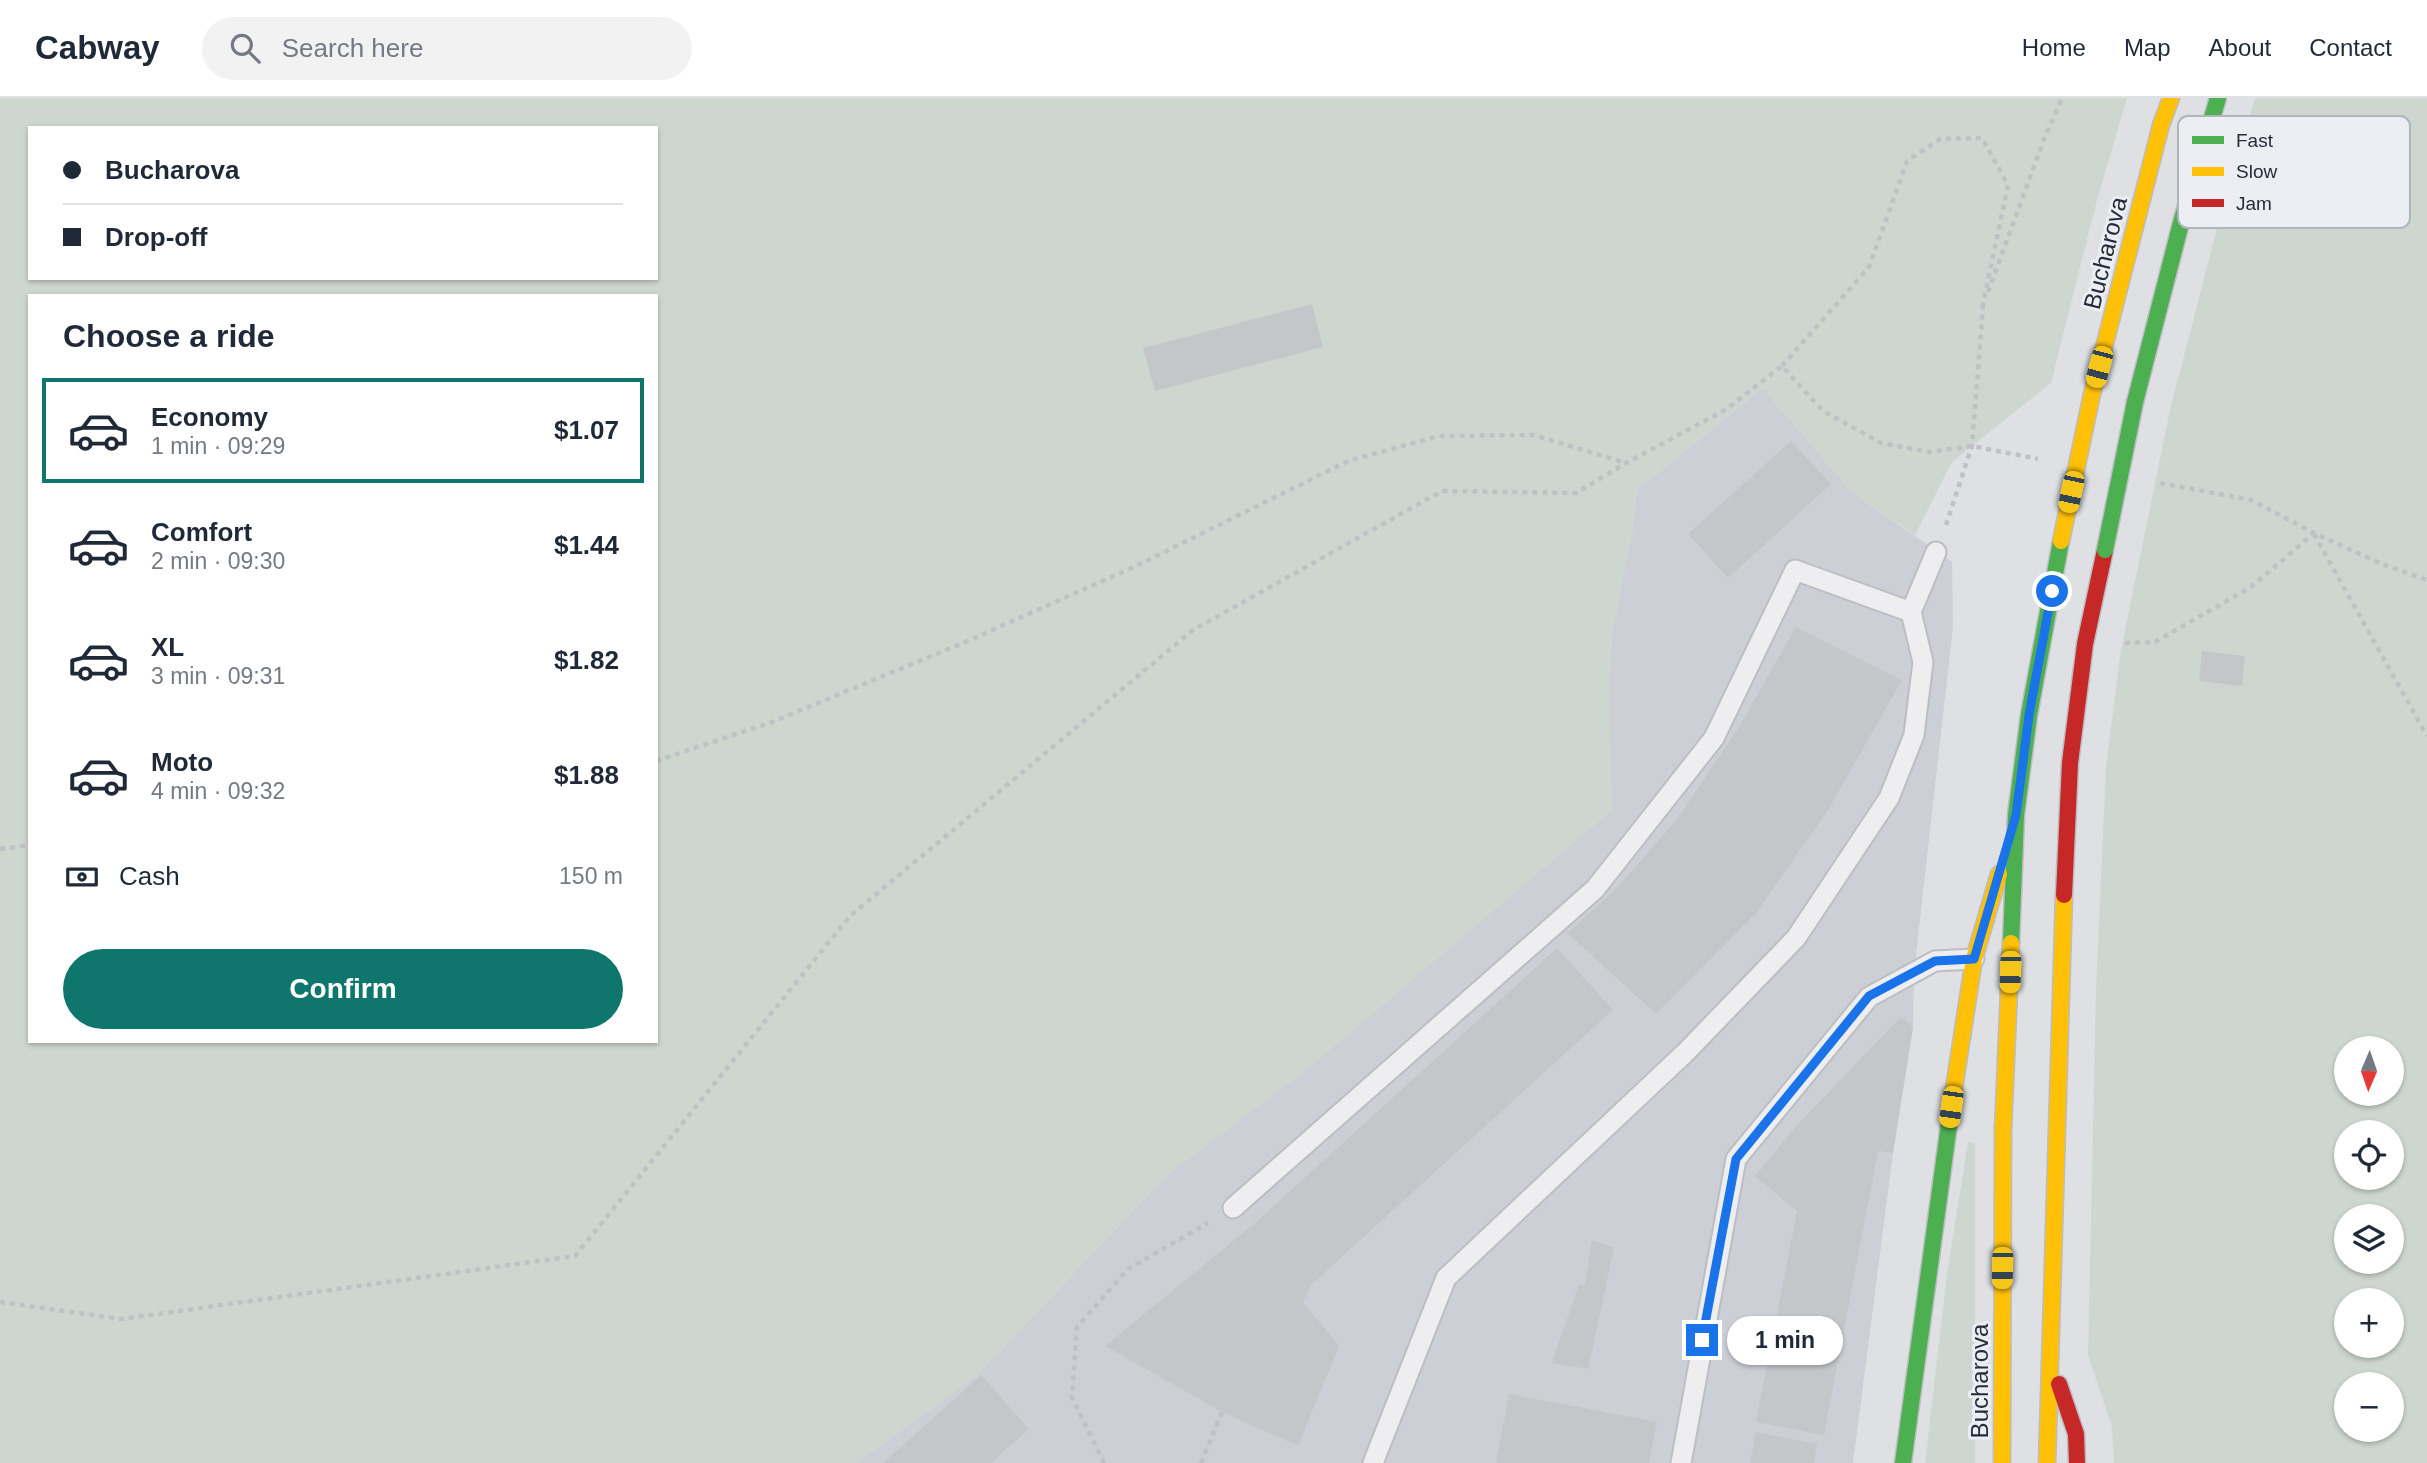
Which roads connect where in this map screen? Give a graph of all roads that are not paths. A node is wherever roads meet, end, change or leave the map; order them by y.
1 (2171, 98) edge
2 (2218, 98) edge
3 (2213, 116) edge
4 (2180, 228) edge
5 (1936, 552) road end
6 (1910, 612) junction
7 (2016, 815) junction
8 (1974, 959) junction
9 (1233, 1209) road end
10 (2052, 1361) junction
11 (1373, 1463) edge
12 (1681, 1463) edge
13 (1903, 1463) edge
14 (2001, 1463) edge
15 (2047, 1463) edge
16 (2077, 1463) edge

1 - 7 main road, Bucharova, bridge
2 - 3 main road, bridge
4 - 10 main road, bridge
5 - 6 lane
6 - 9 lane
6 - 11 lane
7 - 8 main road
7 - 14 main road, Bucharova
8 - 12 lane
8 - 13 main road
10 - 15 main road
10 - 16 main road

